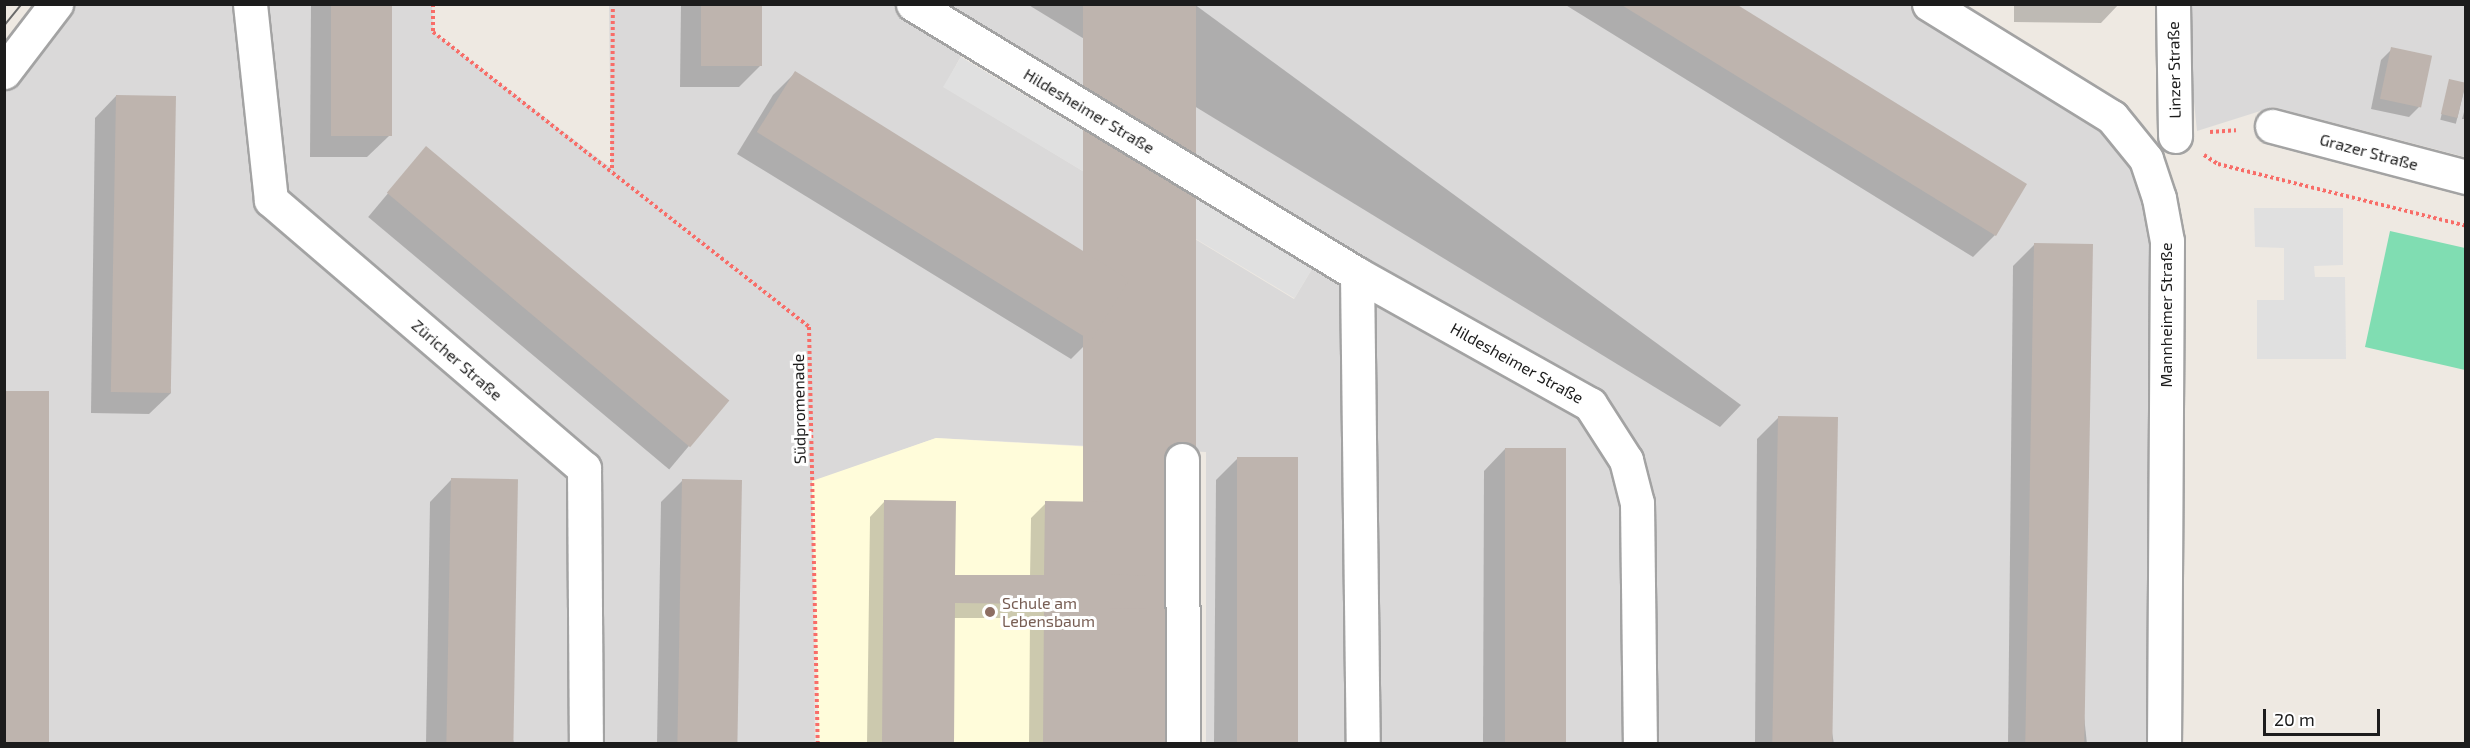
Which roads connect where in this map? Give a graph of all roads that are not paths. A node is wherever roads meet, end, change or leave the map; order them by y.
1 (56, 4) edge
2 (250, 4) edge
3 (913, 4) edge
4 (1929, 4) edge
5 (2173, 4) edge
6 (4, 72) edge
7 (2272, 126) dead end
8 (2175, 136) road end
9 (2466, 177) edge
10 (1357, 274) junction
11 (1182, 460) dead end
12 (586, 744) edge
13 (1183, 744) edge
14 (1363, 744) edge
15 (1640, 744) edge
16 (2164, 744) edge

1 - 6 street
2 - 12 street, Züricher Straße
3 - 10 street, Hildesheimer Straße
4 - 16 street, Mannheimer Straße
5 - 8 street, Linzer Straße
7 - 9 street, Grazer Straße
10 - 14 street
10 - 15 street, Hildesheimer Straße
11 - 13 street

